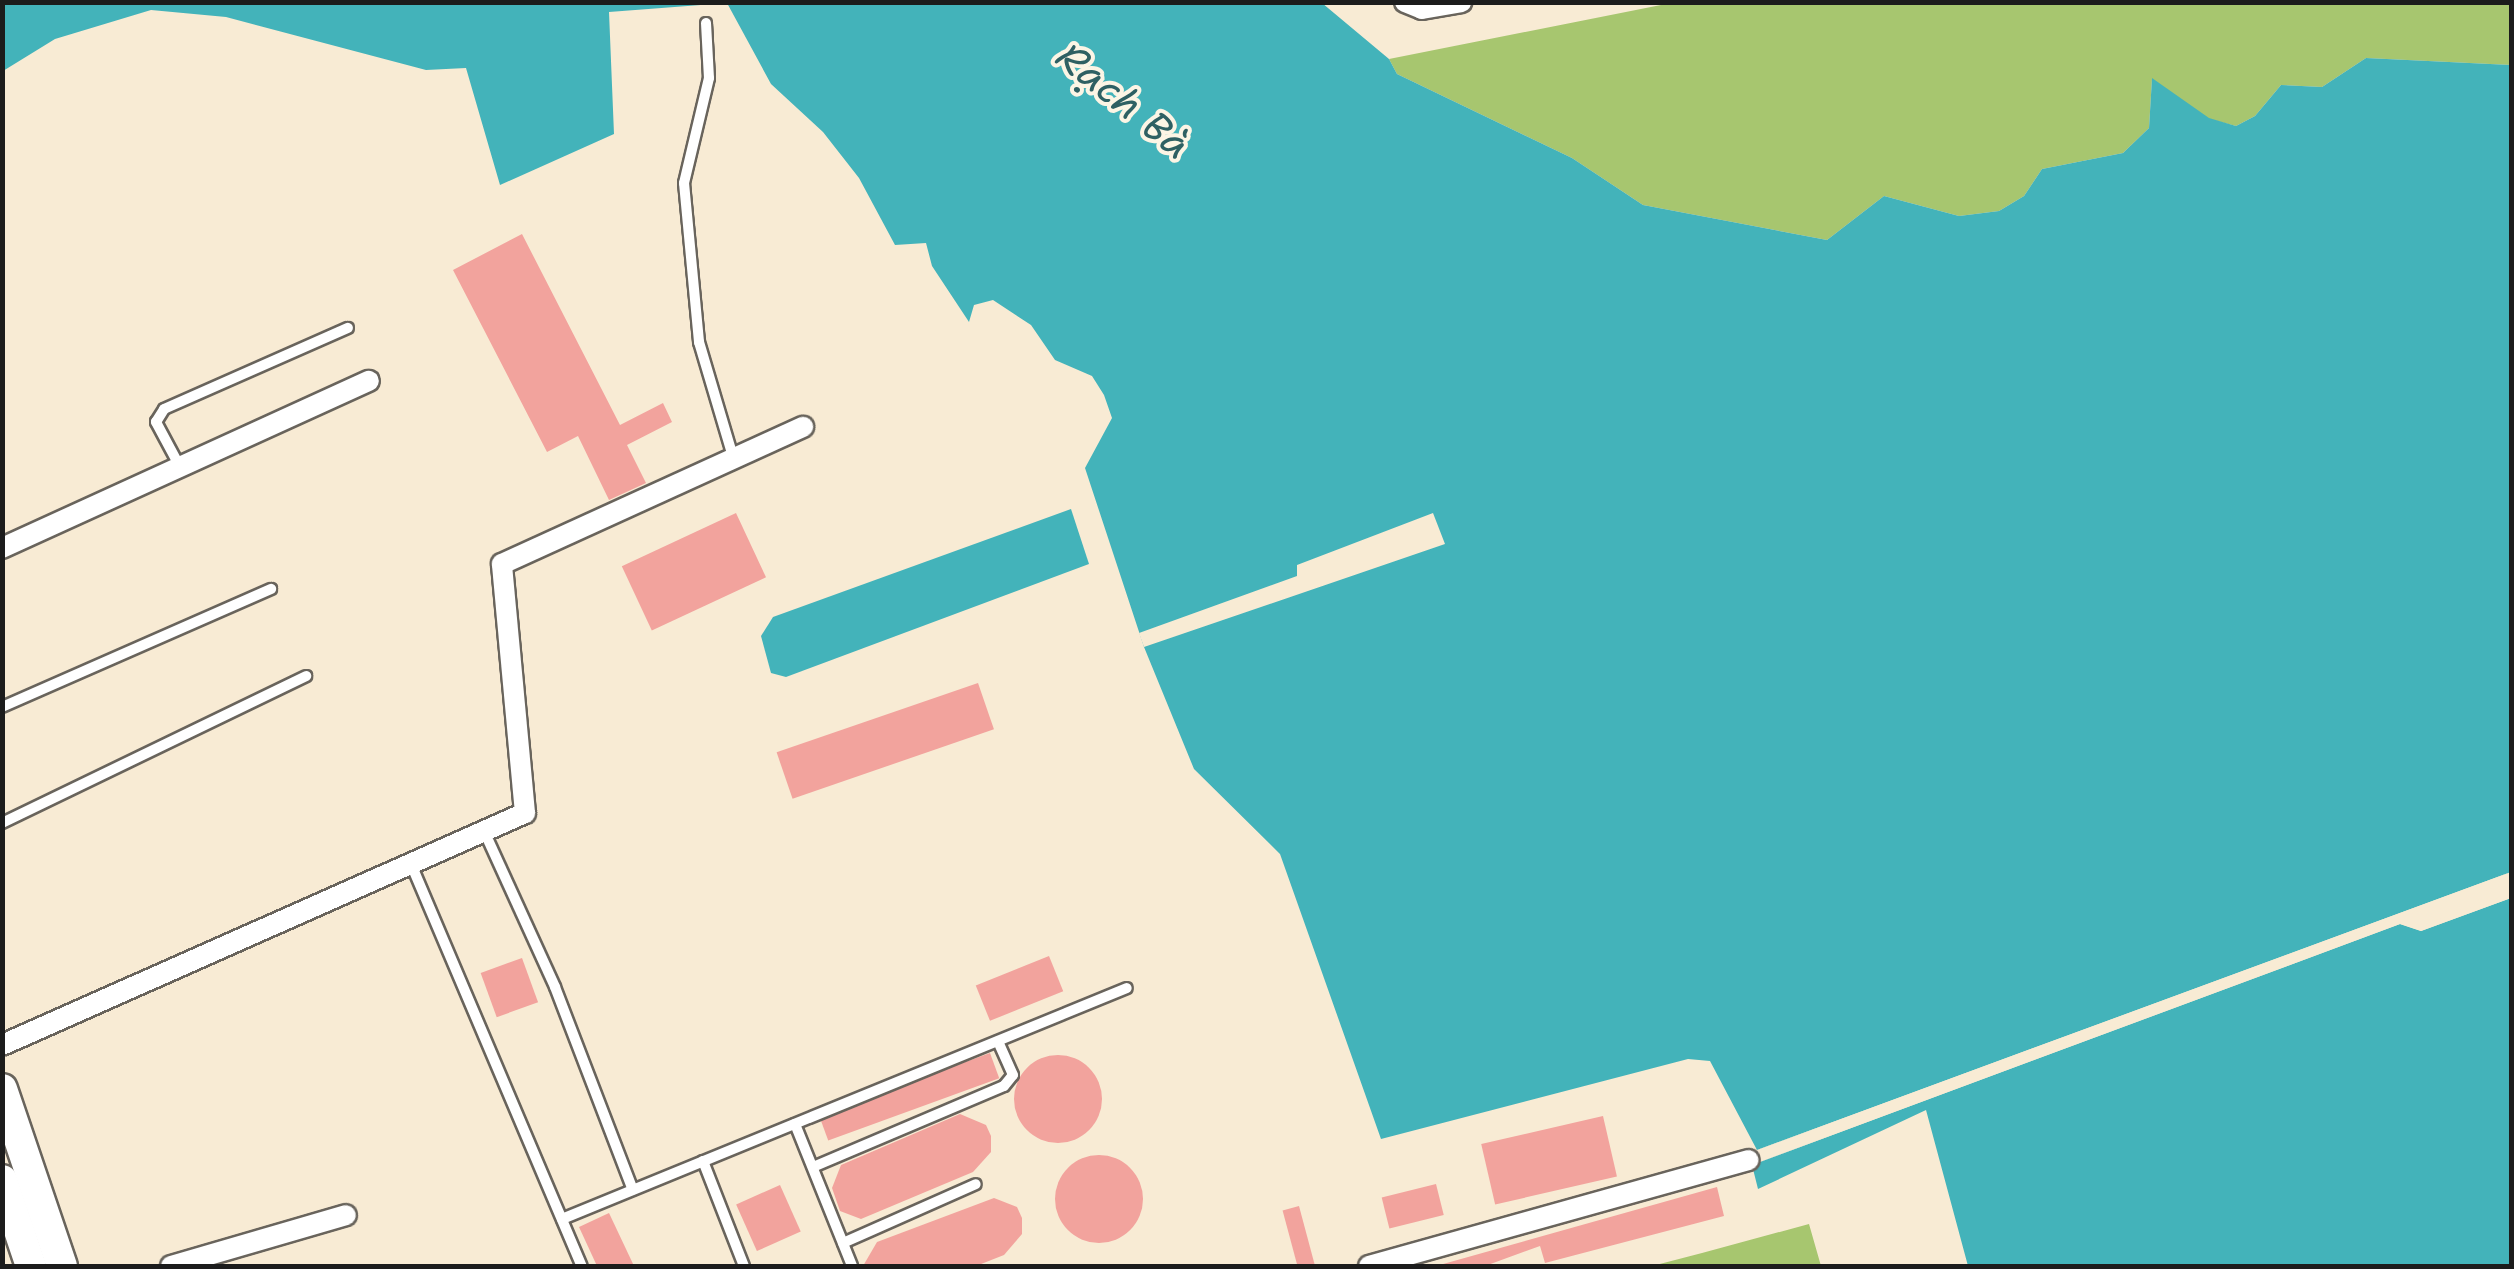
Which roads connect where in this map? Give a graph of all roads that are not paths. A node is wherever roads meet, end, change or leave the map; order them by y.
1 (1406, 2) edge
2 (1461, 2) edge
3 (706, 23) dead end
4 (348, 328) dead end
5 (368, 382) dead end
6 (804, 426) dead end
7 (734, 460) junction
8 (179, 465) junction
9 (2, 548) edge
10 (271, 589) dead end
11 (306, 676) dead end
12 (2, 707) edge
13 (2, 823) edge
14 (484, 831) junction
15 (411, 864) junction
16 (1127, 988) dead end
17 (998, 1040) junction
18 (2, 1045) edge
19 (2, 1089) edge
20 (795, 1124) junction
21 (1748, 1160) dead end
22 (703, 1162) junction
23 (812, 1168) junction
24 (2, 1180) edge
25 (976, 1184) dead end
26 (633, 1190) junction
27 (346, 1215) dead end
28 (562, 1219) junction
29 (8, 1220) edge
30 (842, 1243) junction
31 (30, 1266) edge
32 (62, 1266) edge
33 (171, 1266) edge
34 (582, 1266) edge
35 (744, 1266) edge
36 (852, 1266) edge
37 (1369, 1266) edge

1 - 2 street
3 - 7 lane
4 - 8 lane
5 - 8 street
6 - 7 street
7 - 14 street
8 - 9 street
10 - 12 lane
11 - 13 lane
14 - 15 street
14 - 26 lane
15 - 18 street
15 - 28 lane
16 - 17 lane
17 - 20 lane
17 - 23 lane
19 - 32 main road
20 - 22 lane
20 - 23 lane
21 - 37 street
22 - 26 lane
22 - 35 lane
23 - 30 lane
24 - 29 main road
25 - 30 lane
26 - 28 lane
27 - 33 street
28 - 34 lane
29 - 31 main road
30 - 36 lane

